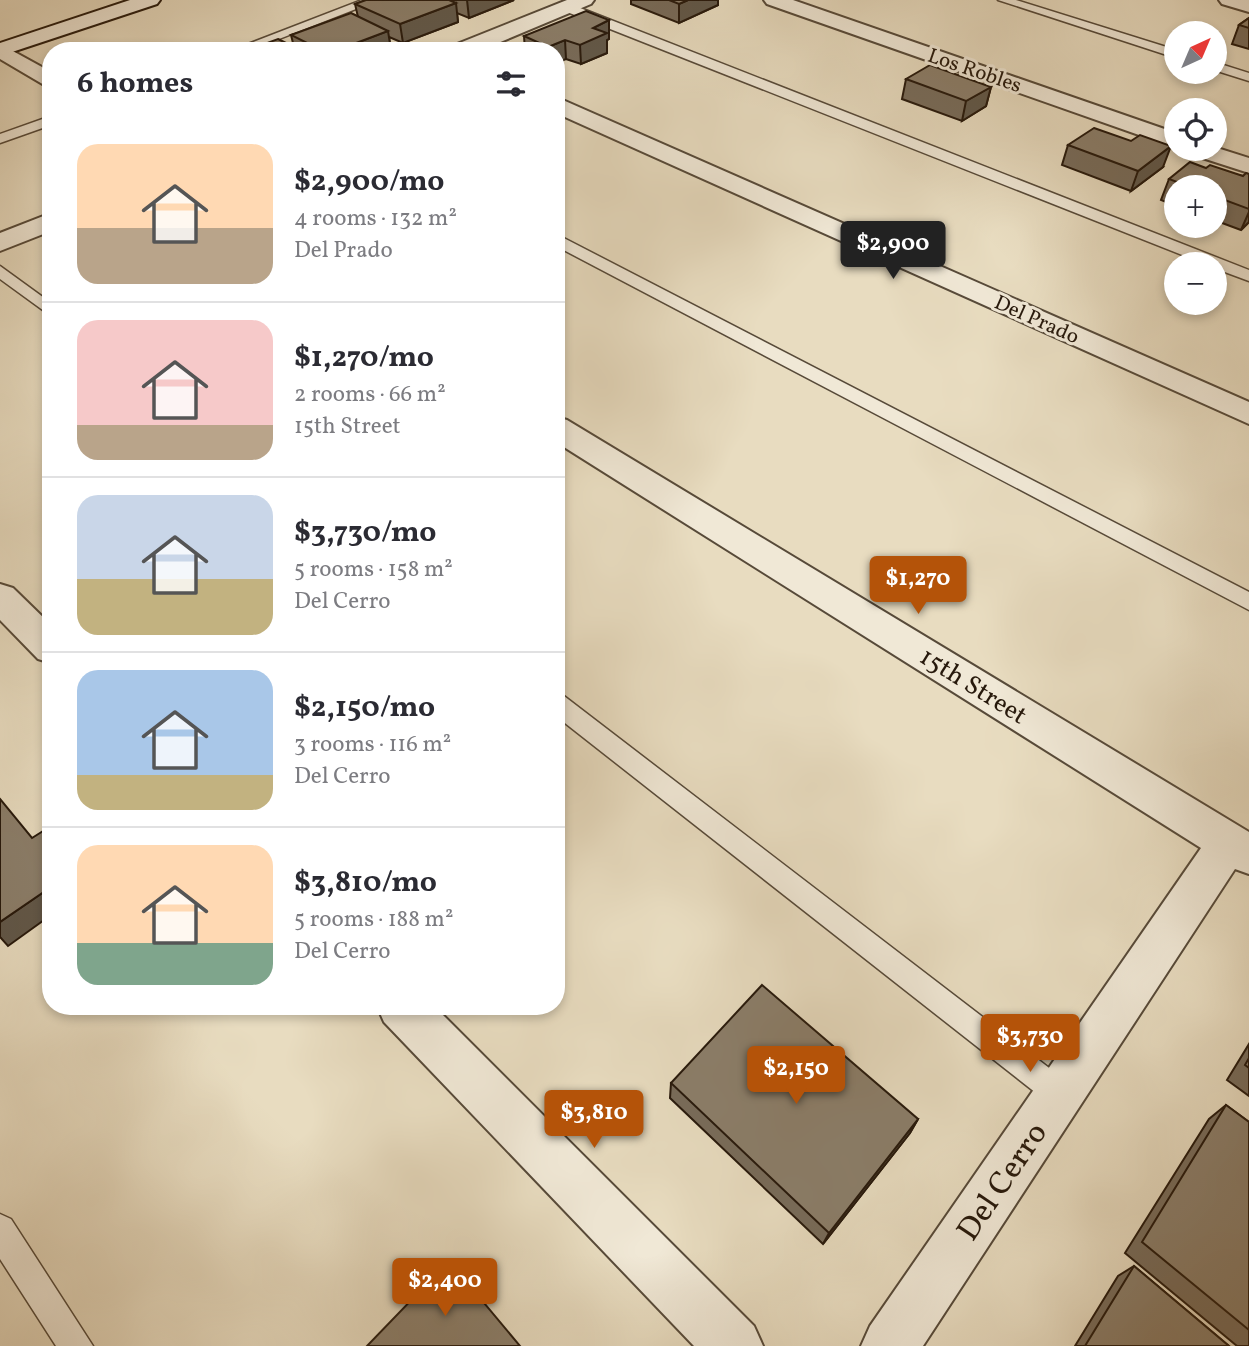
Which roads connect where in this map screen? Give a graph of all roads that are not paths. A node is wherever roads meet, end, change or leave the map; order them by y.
1 (150, 0) edge
2 (373, 0) edge
3 (774, 0) edge
4 (1004, 0) edge
5 (1229, 0) edge
6 (575, 4) edge
7 (1249, 6) edge
8 (260, 42) edge
9 (482, 42) edge
10 (0, 50) edge
11 (1164, 50) edge
12 (1227, 70) edge
13 (42, 76) edge
14 (1249, 77) edge
15 (565, 108) edge
16 (42, 123) edge
17 (1164, 137) edge
18 (0, 139) edge
19 (1227, 159) edge
20 (1249, 166) edge
21 (42, 225) edge
22 (0, 243) edge
23 (565, 244) edge
24 (0, 271) edge
25 (1249, 276) edge
26 (42, 304) edge
27 (1249, 414) edge
28 (565, 433) edge
29 (0, 597) edge
30 (1249, 602) edge
31 (42, 640) edge
32 (565, 711) edge
33 (1239, 849) edge
34 (410, 1015) edge
35 (1060, 1094) junction
36 (0, 1230) edge
37 (76, 1346) edge
38 (734, 1346) edge
39 (890, 1346) edge

1 - 10 street
2 - 8 lane
3 - 17 street, Los Robles
4 - 11 lane
5 - 7 street
6 - 9 street
6 - 25 lane
10 - 13 street
12 - 14 lane
15 - 27 street, Del Prado
16 - 18 lane
19 - 20 street
21 - 22 street
23 - 30 lane
24 - 26 lane
28 - 33 street, 15th Street
29 - 31 street
32 - 35 lane
33 - 35 street, Del Cerro
34 - 38 street
35 - 39 street, Del Cerro
36 - 37 lane

